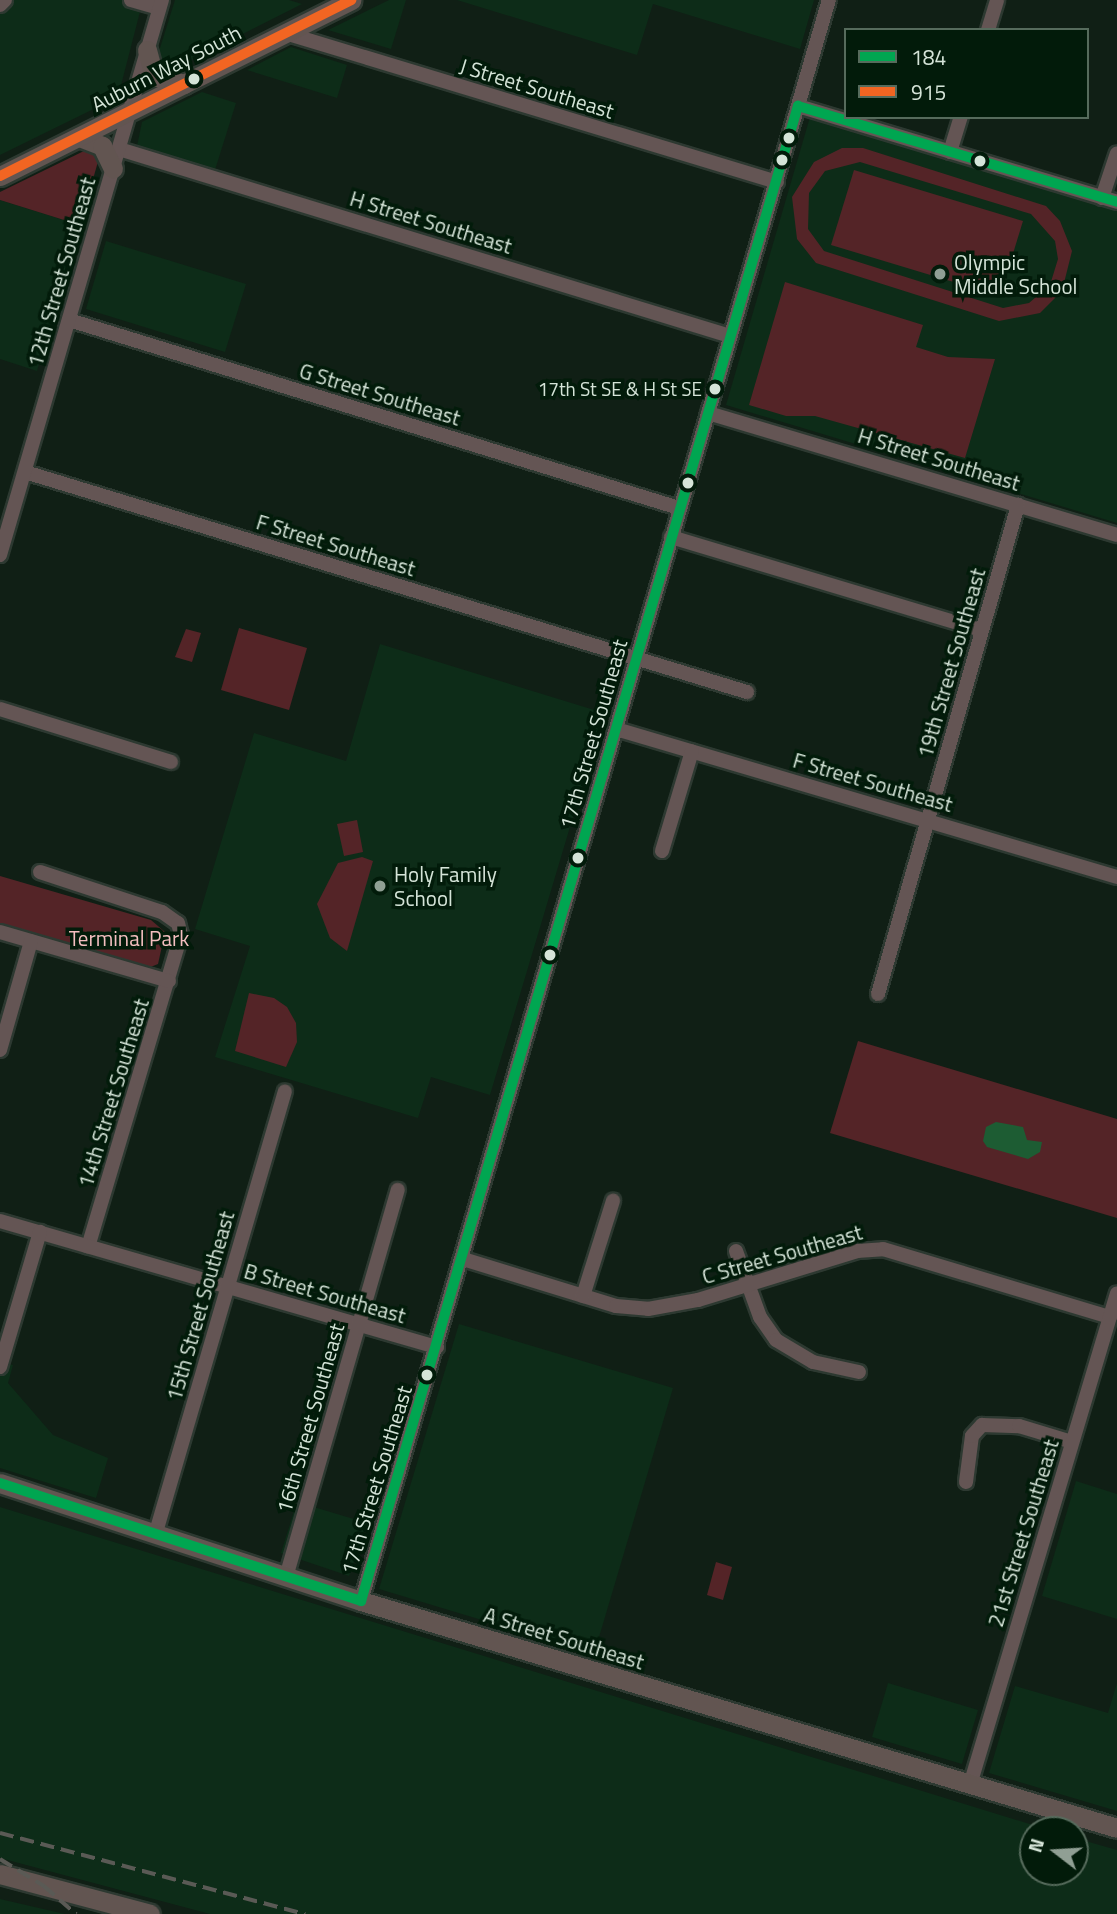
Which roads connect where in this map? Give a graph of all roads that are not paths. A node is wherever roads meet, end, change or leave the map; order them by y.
1 (5, 0) edge
2 (131, 0) edge
3 (351, 0) edge
4 (829, 0) edge
5 (997, 0) edge
6 (161, 4) edge
7 (0, 5) edge
8 (989, 28) edge
9 (285, 33) junction
10 (147, 50) junction
11 (184, 84) junction
12 (798, 106) junction
13 (129, 112) junction
14 (960, 119) edge
15 (79, 137) junction
16 (118, 149) junction
17 (950, 152) junction
18 (1117, 153) edge
19 (113, 169) junction
20 (0, 176) edge
21 (777, 182) junction
22 (1102, 198) junction
23 (1117, 202) edge
24 (69, 320) junction
25 (730, 336) junction
26 (708, 413) junction
27 (24, 472) junction
28 (1018, 505) junction
29 (679, 508) junction
30 (1117, 535) edge
31 (671, 537) junction
32 (0, 555) edge
33 (981, 630) junction
34 (635, 659) junction
35 (747, 692) dead end
36 (0, 709) edge
37 (616, 729) junction
38 (692, 751) junction
39 (171, 762) dead end
40 (928, 819) junction
41 (662, 851) dead end
42 (40, 872) dead end
43 (1117, 877) edge
44 (0, 932) edge
45 (31, 941) junction
46 (169, 981) junction
47 (878, 994) dead end
48 (0, 1050) edge
49 (285, 1092) dead end
50 (398, 1190) dead end
51 (613, 1201) dead end
52 (0, 1221) edge
53 (40, 1232) junction
54 (88, 1246) junction
55 (736, 1251) dead end
56 (463, 1259) junction
57 (746, 1284) junction
58 (228, 1287) junction
59 (1117, 1293) edge
60 (583, 1296) junction
61 (1110, 1317) junction
62 (359, 1326) junction
63 (437, 1348) junction
64 (0, 1367) edge
65 (859, 1373) dead end
66 (1072, 1442) junction
67 (966, 1482) dead end
68 (0, 1483) edge
69 (156, 1532) junction
70 (286, 1577) junction
71 (361, 1601) junction
72 (970, 1785) junction
73 (1117, 1828) edge
74 (0, 1874) edge
75 (150, 1914) edge

1 - 7 street
2 - 6 street
3 - 9 main road, Auburn Way South
4 - 12 street, 17th Street Southeast
5 - 8 street
6 - 10 street, 12th Street Southeast
9 - 11 main road, Auburn Way South
9 - 21 street, J Street Southeast
10 - 11 main road
10 - 13 street, 12th Street Southeast
11 - 13 main road, Auburn Way South
12 - 17 street
12 - 21 street, 17th Street Southeast
13 - 15 main road, Auburn Way South
13 - 16 street, 12th Street Southeast
14 - 17 street
15 - 19 main road
15 - 20 main road, Auburn Way South
16 - 19 street, 12th Street Southeast
16 - 25 street, H Street Southeast
17 - 22 street
18 - 22 street
19 - 24 street, 12th Street Southeast
21 - 25 street, 17th Street Southeast
22 - 23 street
24 - 27 street, 12th Street Southeast
24 - 29 street, G Street Southeast
25 - 26 street, 17th Street Southeast
26 - 28 street, H Street Southeast
26 - 29 street, 17th Street Southeast
27 - 32 street, 12th Street Southeast
27 - 34 street, F Street Southeast
28 - 30 street, H Street Southeast
28 - 33 street, 19th Street Southeast
29 - 31 street, 17th Street Southeast
31 - 33 street
31 - 34 street, 17th Street Southeast
33 - 40 street, 19th Street Southeast
34 - 35 street, F Street Southeast
34 - 37 street, 17th Street Southeast
36 - 39 street
37 - 38 street, F Street Southeast
37 - 56 street, 17th Street Southeast
38 - 40 street, F Street Southeast
38 - 41 street
40 - 43 street, F Street Southeast
40 - 47 street, 19th Street Southeast
42 - 46 street, 14th Street Southeast
44 - 45 street
45 - 46 street
45 - 48 street
46 - 54 street, 14th Street Southeast
49 - 58 street, 15th Street Southeast
50 - 62 street, 16th Street Southeast
51 - 60 street
52 - 53 street, B Street Southeast
53 - 54 street, B Street Southeast
53 - 64 street
54 - 58 street, B Street Southeast
55 - 57 street
56 - 60 street, C Street Southeast
56 - 63 street, 17th Street Southeast
57 - 60 street, C Street Southeast
57 - 61 street, C Street Southeast
57 - 65 street
58 - 62 street, B Street Southeast
58 - 69 street, 15th Street Southeast
59 - 61 street, 21st Street Southeast
61 - 66 street, 21st Street Southeast
62 - 63 street, B Street Southeast
62 - 70 street, 16th Street Southeast
63 - 71 street, 17th Street Southeast
66 - 67 street
66 - 72 street, 21st Street Southeast
68 - 69 main road, A Street Southeast
69 - 70 main road, A Street Southeast
70 - 71 main road, A Street Southeast
71 - 72 main road, A Street Southeast
72 - 73 main road, A Street Southeast
74 - 75 main road

